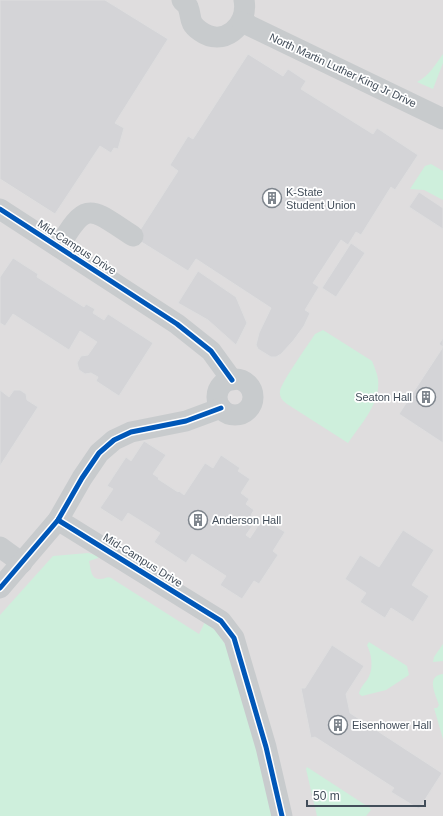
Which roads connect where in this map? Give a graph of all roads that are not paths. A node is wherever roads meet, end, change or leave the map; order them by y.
1 (244, 0) edge
2 (186, 2) edge
3 (242, 22) junction
4 (443, 119) edge
5 (0, 209) edge
6 (133, 236) dead end
7 (59, 248) junction
8 (232, 380) junction
9 (221, 408) junction
10 (58, 520) junction
11 (0, 547) edge
12 (22, 563) junction
13 (0, 588) edge
14 (282, 816) edge

1 - 3 street
2 - 3 street
3 - 4 street, North Martin Luther King Jr Drive
5 - 7 street, Mid-Campus Drive
6 - 7 street
7 - 8 street, Mid-Campus Drive
8 - 9 street
8 - 9 street
9 - 10 street
10 - 12 street
10 - 14 street, Mid-Campus Drive
11 - 12 street
12 - 13 street

